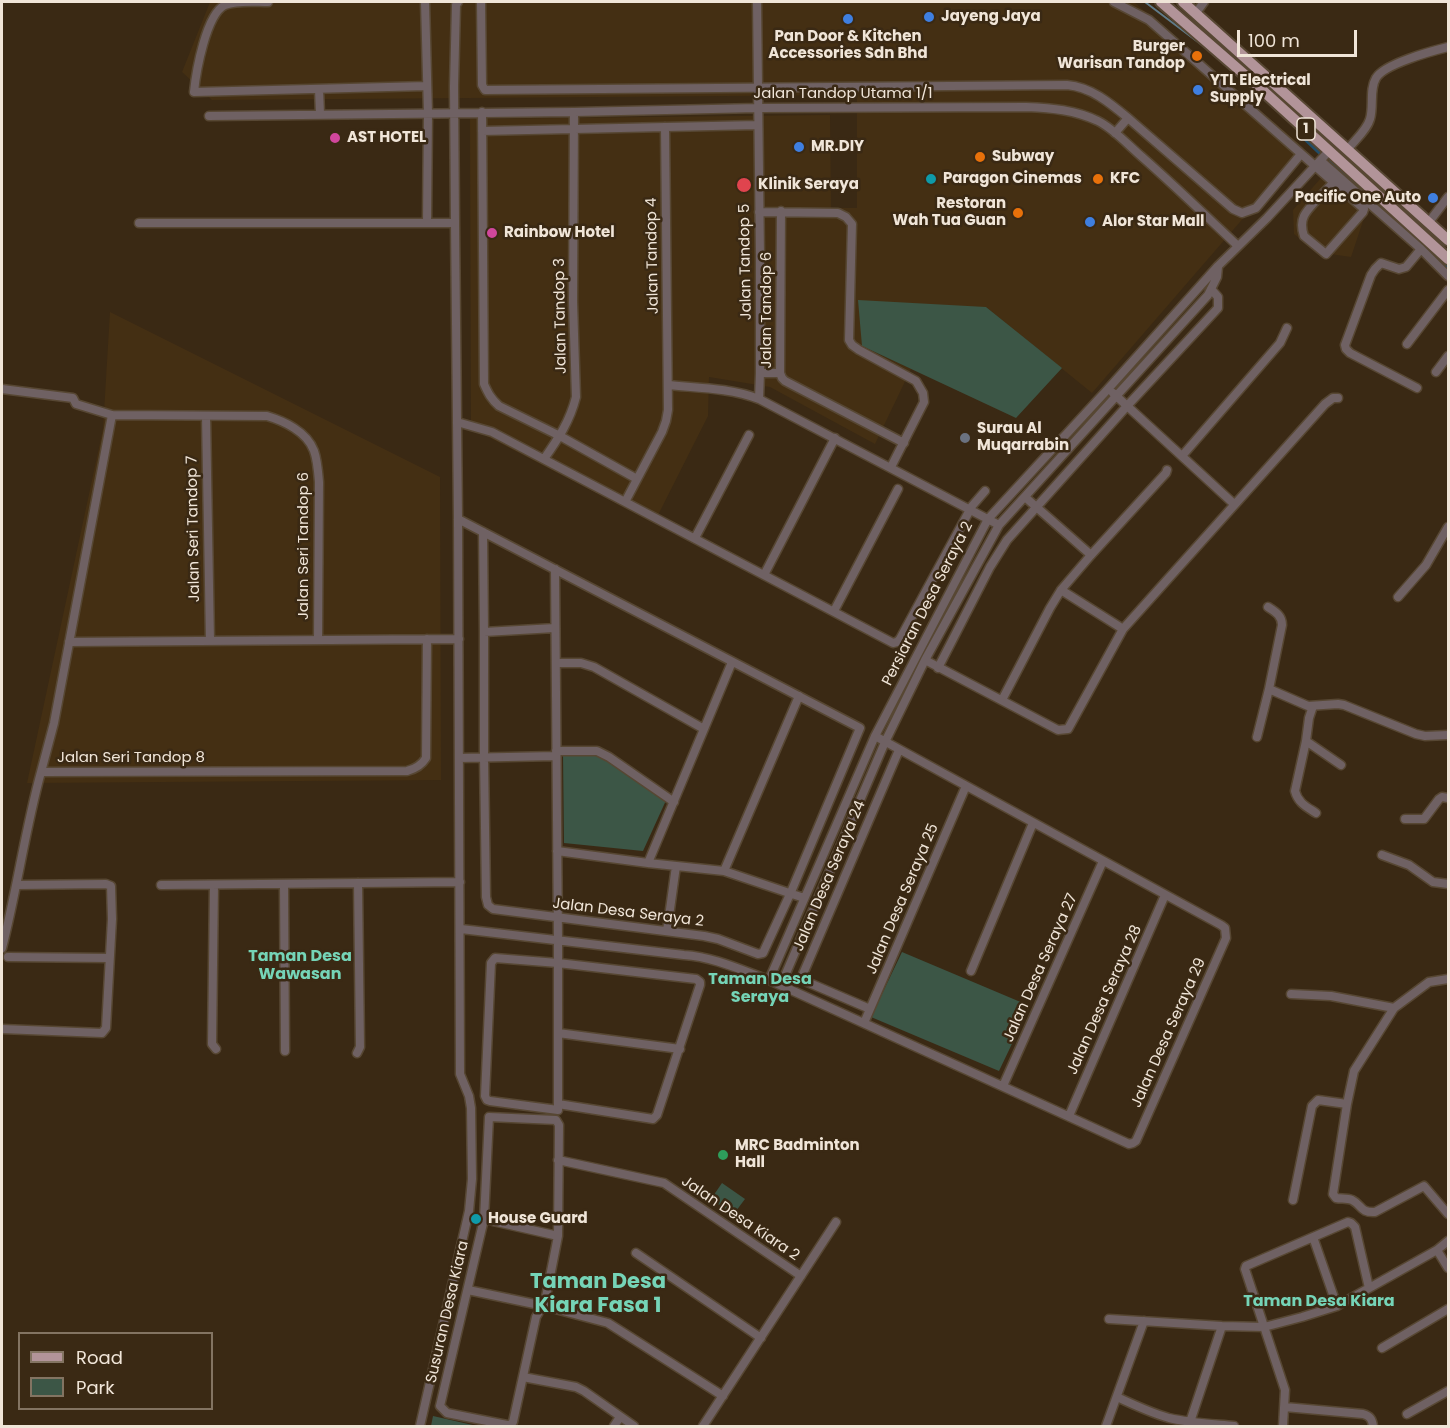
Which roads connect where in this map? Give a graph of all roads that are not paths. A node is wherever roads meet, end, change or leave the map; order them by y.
1 (268, 2) edge
2 (425, 2) edge
3 (481, 2) edge
4 (757, 2) edge
5 (1114, 2) edge
6 (1161, 2) edge
7 (1184, 2) edge
8 (1204, 2) edge
9 (456, 3) edge
10 (1196, 13) junction
11 (1449, 47) edge
12 (427, 86) junction
13 (757, 87) junction
14 (319, 89) junction
15 (758, 108) junction
16 (428, 112) junction
17 (455, 112) junction
18 (482, 112) junction
19 (574, 112) junction
20 (320, 114) junction
21 (209, 116) dead end
22 (1128, 118) junction
23 (758, 125) junction
24 (665, 127) junction
25 (574, 129) junction
26 (482, 131) junction
27 (1115, 134) junction
28 (1348, 149) junction
29 (1329, 151) junction
30 (1301, 154) junction
31 (1318, 164) junction
32 (1334, 183) junction
33 (1449, 197) edge
34 (1357, 198) junction
35 (1256, 208) junction
36 (781, 211) junction
37 (759, 212) junction
38 (1267, 218) junction
39 (1429, 222) junction
40 (139, 223) dead end
41 (427, 223) junction
42 (455, 223) junction
43 (1449, 240) edge
44 (1238, 246) junction
45 (1421, 249) junction
46 (1449, 259) edge
47 (1218, 266) junction
48 (1449, 276) edge
49 (1211, 289) junction
50 (1449, 290) edge
51 (1287, 328) dead end
52 (1407, 344) dead end
53 (1449, 356) edge
54 (1436, 372) dead end
55 (760, 373) junction
56 (780, 373) junction
57 (668, 385) junction
58 (1108, 388) junction
59 (1417, 388) dead end
60 (2, 389) edge
61 (1116, 396) junction
62 (1338, 398) dead end
63 (759, 399) junction
64 (1127, 406) junction
65 (112, 415) junction
66 (206, 416) junction
67 (457, 422) junction
68 (749, 435) dead end
69 (560, 436) junction
70 (835, 438) junction
71 (904, 443) junction
72 (1182, 456) junction
73 (544, 459) junction
74 (891, 467) junction
75 (1167, 470) dead end
76 (637, 480) junction
77 (898, 489) dead end
78 (985, 491) dead end
79 (1025, 497) junction
80 (625, 502) junction
81 (1234, 504) junction
82 (1036, 507) junction
83 (970, 509) junction
84 (458, 519) junction
85 (988, 519) junction
86 (999, 525) junction
87 (1449, 527) edge
88 (483, 532) junction
89 (695, 538) junction
90 (1091, 555) junction
91 (555, 569) junction
92 (764, 575) junction
93 (1061, 590) junction
94 (1398, 597) dead end
95 (1268, 608) dead end
96 (834, 611) junction
97 (555, 628) junction
98 (1123, 629) junction
99 (484, 633) junction
100 (427, 639) junction
101 (459, 639) junction
102 (318, 640) junction
103 (210, 641) junction
104 (69, 642) junction
105 (925, 660) junction
106 (732, 662) junction
107 (556, 663) junction
108 (938, 668) junction
109 (1269, 689) junction
110 (799, 696) junction
111 (1002, 700) junction
112 (1313, 706) junction
113 (704, 729) junction
114 (1449, 735) edge
115 (875, 736) junction
116 (1257, 737) dead end
117 (1306, 741) junction
118 (885, 742) junction
119 (899, 750) junction
120 (556, 753) junction
121 (484, 757) junction
122 (459, 758) junction
123 (1341, 765) dead end
124 (41, 772) junction
125 (966, 786) junction
126 (1449, 798) edge
127 (674, 802) junction
128 (1316, 813) dead end
129 (1405, 819) dead end
130 (1033, 823) junction
131 (558, 851) junction
132 (1382, 855) dead end
133 (1103, 861) junction
134 (648, 863) junction
135 (675, 866) junction
136 (724, 871) junction
137 (460, 882) junction
138 (358, 883) junction
139 (284, 884) junction
140 (1449, 884) edge
141 (17, 885) junction
142 (161, 885) dead end
143 (214, 885) junction
144 (791, 892) junction
145 (1166, 895) junction
146 (804, 898) junction
147 (558, 918) junction
148 (461, 929) junction
149 (667, 931) junction
150 (558, 940) junction
151 (2, 948) edge
152 (8, 957) dead end
153 (110, 958) junction
154 (558, 963) junction
155 (971, 971) dead end
156 (1449, 979) edge
157 (769, 980) junction
158 (781, 985) junction
159 (1291, 994) dead end
160 (1394, 1008) junction
161 (870, 1009) junction
162 (864, 1023) junction
163 (2, 1029) edge
164 (558, 1033) junction
165 (680, 1048) junction
166 (216, 1049) dead end
167 (285, 1051) dead end
168 (357, 1053) dead end
169 (1003, 1086) junction
170 (558, 1104) junction
171 (1347, 1104) junction
172 (1069, 1116) junction
173 (558, 1160) junction
174 (1293, 1200) dead end
175 (1449, 1214) edge
176 (484, 1219) junction
177 (836, 1222) dead end
178 (558, 1236) junction
179 (1313, 1237) junction
180 (1449, 1240) edge
181 (1437, 1250) junction
182 (636, 1253) dead end
183 (1449, 1268) edge
184 (801, 1276) junction
185 (1369, 1288) junction
186 (468, 1290) junction
187 (544, 1306) junction
188 (1337, 1306) junction
189 (1449, 1310) edge
190 (1109, 1319) dead end
191 (1144, 1322) junction
192 (1222, 1326) junction
193 (1264, 1327) junction
194 (761, 1338) junction
195 (1382, 1348) dead end
196 (524, 1377) junction
197 (1449, 1391) edge
198 (723, 1396) junction
199 (1117, 1397) junction
200 (1285, 1407) junction
201 (1407, 1414) dead end
202 (620, 1417) junction
203 (1190, 1422) junction
204 (420, 1426) edge
205 (614, 1426) edge
206 (634, 1426) edge
207 (703, 1426) edge
208 (1106, 1426) edge
209 (1234, 1426) edge
210 (1283, 1426) edge
211 (1373, 1426) edge

1 - 14 street
2 - 12 street
3 - 13 street
4 - 13 street, Jalan Tandop 5
5 - 30 street
6 - 29 main road, 1
7 - 10 main road, 1
8 - 10 street
9 - 17 street
10 - 28 main road, 1
11 - 28 street
12 - 14 street
12 - 16 street
13 - 15 street, Jalan Tandop 5
13 - 22 street
14 - 20 street
15 - 19 street, Jalan Tandop Utama 1/1
15 - 23 street, Jalan Tandop 5
15 - 27 street, Jalan Tandop Utama 1/1
16 - 17 street, Jalan Tandop Utama 1/1
16 - 20 street, Jalan Tandop Utama 1/1
16 - 41 street
17 - 18 street, Jalan Tandop Utama 1/1
17 - 42 street
18 - 19 street, Jalan Tandop Utama 1/1
18 - 26 street
19 - 25 street, Jalan Tandop 3
20 - 21 street, Jalan Tandop Utama 1/1
22 - 27 street
22 - 35 street
23 - 24 street
23 - 37 street, Jalan Tandop 5
24 - 25 street
24 - 57 street, Jalan Tandop 4
25 - 26 street
25 - 69 street, Jalan Tandop 3
26 - 69 street
27 - 44 street, Jalan Tandop Utama 1/1
28 - 39 main road, 1
29 - 31 street, Persiaran Desa Seraya 2
29 - 46 main road, 1
30 - 31 street
30 - 35 street
31 - 32 street
31 - 34 street
31 - 38 street, Persiaran Desa Seraya 2
32 - 34 street
32 - 34 street
33 - 39 street
34 - 45 street
35 - 38 street
36 - 37 street
36 - 56 street, Jalan Tandop 6
36 - 71 street
37 - 55 street, Jalan Tandop 5
38 - 44 street, Persiaran Desa Seraya 2
39 - 43 main road, 1
40 - 41 street
41 - 42 street
42 - 67 street
44 - 47 street, Persiaran Desa Seraya 2
45 - 48 street
45 - 59 street
47 - 49 street, Persiaran Desa Seraya 2
47 - 58 street, Persiaran Desa Seraya 2
49 - 61 street, Persiaran Desa Seraya 2
49 - 64 street
50 - 52 street
51 - 72 street
53 - 54 street
55 - 56 street
55 - 63 street, Jalan Tandop 5
56 - 71 street, Jalan Tandop 6
57 - 63 street
57 - 76 street, Jalan Tandop 4
58 - 61 street
58 - 85 street, Persiaran Desa Seraya 2
60 - 65 street, Jalan Seri Tandop 6
61 - 64 street
61 - 79 street, Persiaran Desa Seraya 2
62 - 81 street
63 - 70 street
64 - 72 street
64 - 82 street
65 - 66 street, Jalan Seri Tandop 6
65 - 104 street, Jalan Seri Tandop 8
66 - 102 street, Jalan Seri Tandop 6
66 - 103 street, Jalan Seri Tandop 7
67 - 73 street
67 - 84 street
68 - 89 street
69 - 73 street, Jalan Tandop 3
69 - 76 street
70 - 74 street
70 - 92 street
71 - 74 street
72 - 81 street
73 - 80 street
74 - 83 street
75 - 90 street
76 - 80 street, Jalan Tandop 4
77 - 96 street
78 - 83 street
79 - 82 street
79 - 86 street, Persiaran Desa Seraya 2
80 - 89 street
81 - 98 street
82 - 90 street
82 - 108 street
83 - 85 street
83 - 96 street
84 - 88 street
84 - 101 street
85 - 86 street
85 - 115 street, Persiaran Desa Seraya 2
86 - 105 street, Persiaran Desa Seraya 2
87 - 94 street
88 - 91 street
88 - 99 street
89 - 92 street
90 - 93 street
91 - 97 street
91 - 106 street
92 - 96 street
93 - 98 street
93 - 111 street
95 - 109 street
97 - 99 street
97 - 107 street
98 - 111 street
99 - 121 street
100 - 101 street
100 - 102 street
100 - 124 street, Jalan Seri Tandop 8
101 - 122 street
102 - 103 street
103 - 104 street
104 - 124 street, Jalan Seri Tandop 8
105 - 108 street
105 - 118 street, Persiaran Desa Seraya 2
106 - 110 street
106 - 113 street
107 - 113 street
107 - 120 street
108 - 111 street
109 - 112 street
109 - 116 street
110 - 136 street
110 - 144 street
112 - 114 street
112 - 117 street
113 - 127 street
115 - 118 street
115 - 146 street, Persiaran Desa Seraya 2
117 - 123 street
117 - 128 street
118 - 119 street
118 - 158 street, Persiaran Desa Seraya 2
119 - 125 street
119 - 161 street, Jalan Desa Seraya 24
120 - 121 street
120 - 127 street
120 - 131 street
121 - 122 street
121 - 147 street, Jalan Desa Seraya 2
122 - 137 street
124 - 141 street
125 - 130 street
125 - 161 street, Jalan Desa Seraya 25
126 - 129 street
127 - 134 street
130 - 133 street
130 - 155 street
131 - 134 street
131 - 147 street
132 - 140 street
133 - 145 street
133 - 169 street, Jalan Desa Seraya 27
134 - 135 street
135 - 136 street
135 - 149 street
136 - 144 street
137 - 138 street
137 - 148 street
138 - 139 street
138 - 168 street
139 - 143 street
139 - 167 street
141 - 151 street
141 - 153 street
142 - 143 street
143 - 166 street
144 - 146 street
144 - 149 street, Jalan Desa Seraya 2
145 - 172 street, Jalan Desa Seraya 28
145 - 172 street, Jalan Desa Seraya 29
146 - 157 street, Persiaran Desa Seraya 2
147 - 149 street, Jalan Desa Seraya 2
147 - 150 street
148 - 150 street
148 - 204 street
150 - 154 street
150 - 157 street
152 - 153 street
153 - 163 street
154 - 164 street
154 - 165 street
154 - 170 street
156 - 160 street
157 - 158 street
158 - 162 street
159 - 160 street
160 - 171 street
161 - 162 street, Jalan Desa Seraya 25
162 - 169 street
164 - 165 street
164 - 170 street
165 - 170 street
169 - 172 street
171 - 174 street
171 - 175 street
173 - 176 street, Susuran Desa Kiara
173 - 178 street
173 - 184 street, Jalan Desa Kiara 2
176 - 178 street
176 - 186 street, Susuran Desa Kiara
177 - 184 street
178 - 187 street
179 - 185 street
179 - 188 street
179 - 193 street
180 - 181 street
181 - 183 street
181 - 185 street
182 - 194 street
184 - 194 street
185 - 188 street
186 - 187 street
186 - 196 street, Susuran Desa Kiara
187 - 196 street
187 - 198 street
188 - 193 street
189 - 195 street
190 - 191 street
191 - 192 street
191 - 199 street
192 - 193 street
192 - 203 street
193 - 200 street
194 - 198 street
196 - 202 street
197 - 201 street
198 - 207 street
199 - 203 street
199 - 208 street
200 - 210 street
200 - 211 street
202 - 205 street
202 - 206 street
203 - 209 street

